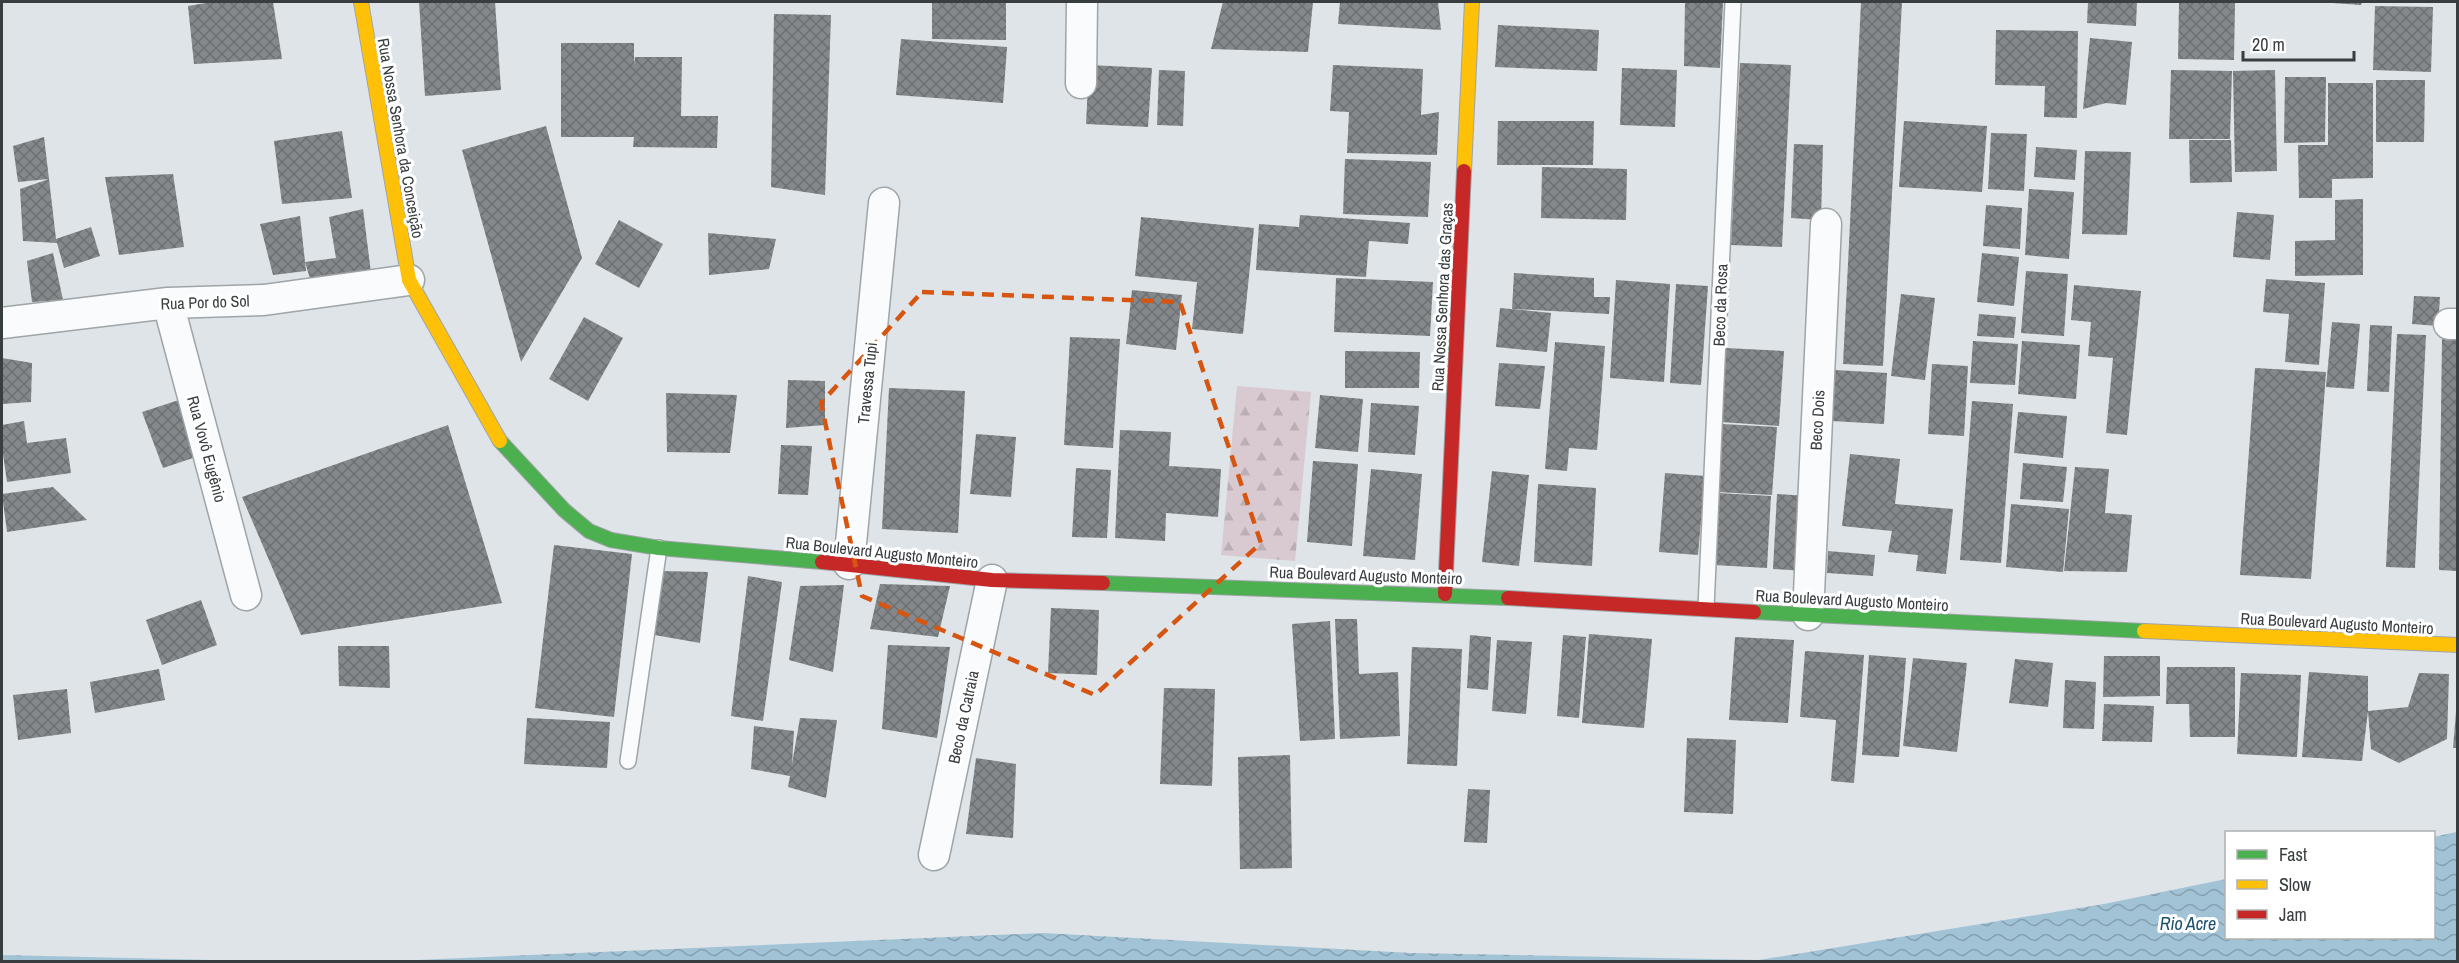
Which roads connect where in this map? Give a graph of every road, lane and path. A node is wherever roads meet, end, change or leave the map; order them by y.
1 (361, 2) edge
2 (1083, 2) edge
3 (1472, 2) edge
4 (1733, 2) edge
5 (1081, 83) dead end
6 (884, 203) dead end
7 (1826, 224) dead end
8 (409, 280) junction
9 (168, 303) junction
10 (2, 323) edge
11 (659, 548) junction
12 (849, 564) junction
13 (992, 580) junction
14 (1445, 594) junction
15 (246, 595) dead end
16 (1706, 609) junction
17 (1808, 615) junction
18 (2457, 645) edge
19 (628, 760) dead end
20 (934, 855) dead end

1 - 8 street, Rua Nossa Senhora da Conceição
2 - 5 street
3 - 14 street, Rua Nossa Senhora das Graças
4 - 16 lane, Beco da Rosa
6 - 12 street, Travessa Tupi
7 - 17 street, Beco Dois
8 - 9 street, Rua Por do Sol
8 - 11 street, Rua Boulevard Augusto Monteiro
9 - 10 street, Rua Por do Sol
9 - 15 street, Rua Vovô Eugênio
11 - 12 street, Rua Boulevard Augusto Monteiro
11 - 19 lane
12 - 13 street, Rua Boulevard Augusto Monteiro
13 - 14 street, Rua Boulevard Augusto Monteiro
13 - 20 street, Beco da Catraia
14 - 16 street, Rua Boulevard Augusto Monteiro
16 - 17 street, Rua Boulevard Augusto Monteiro
17 - 18 street, Rua Boulevard Augusto Monteiro

